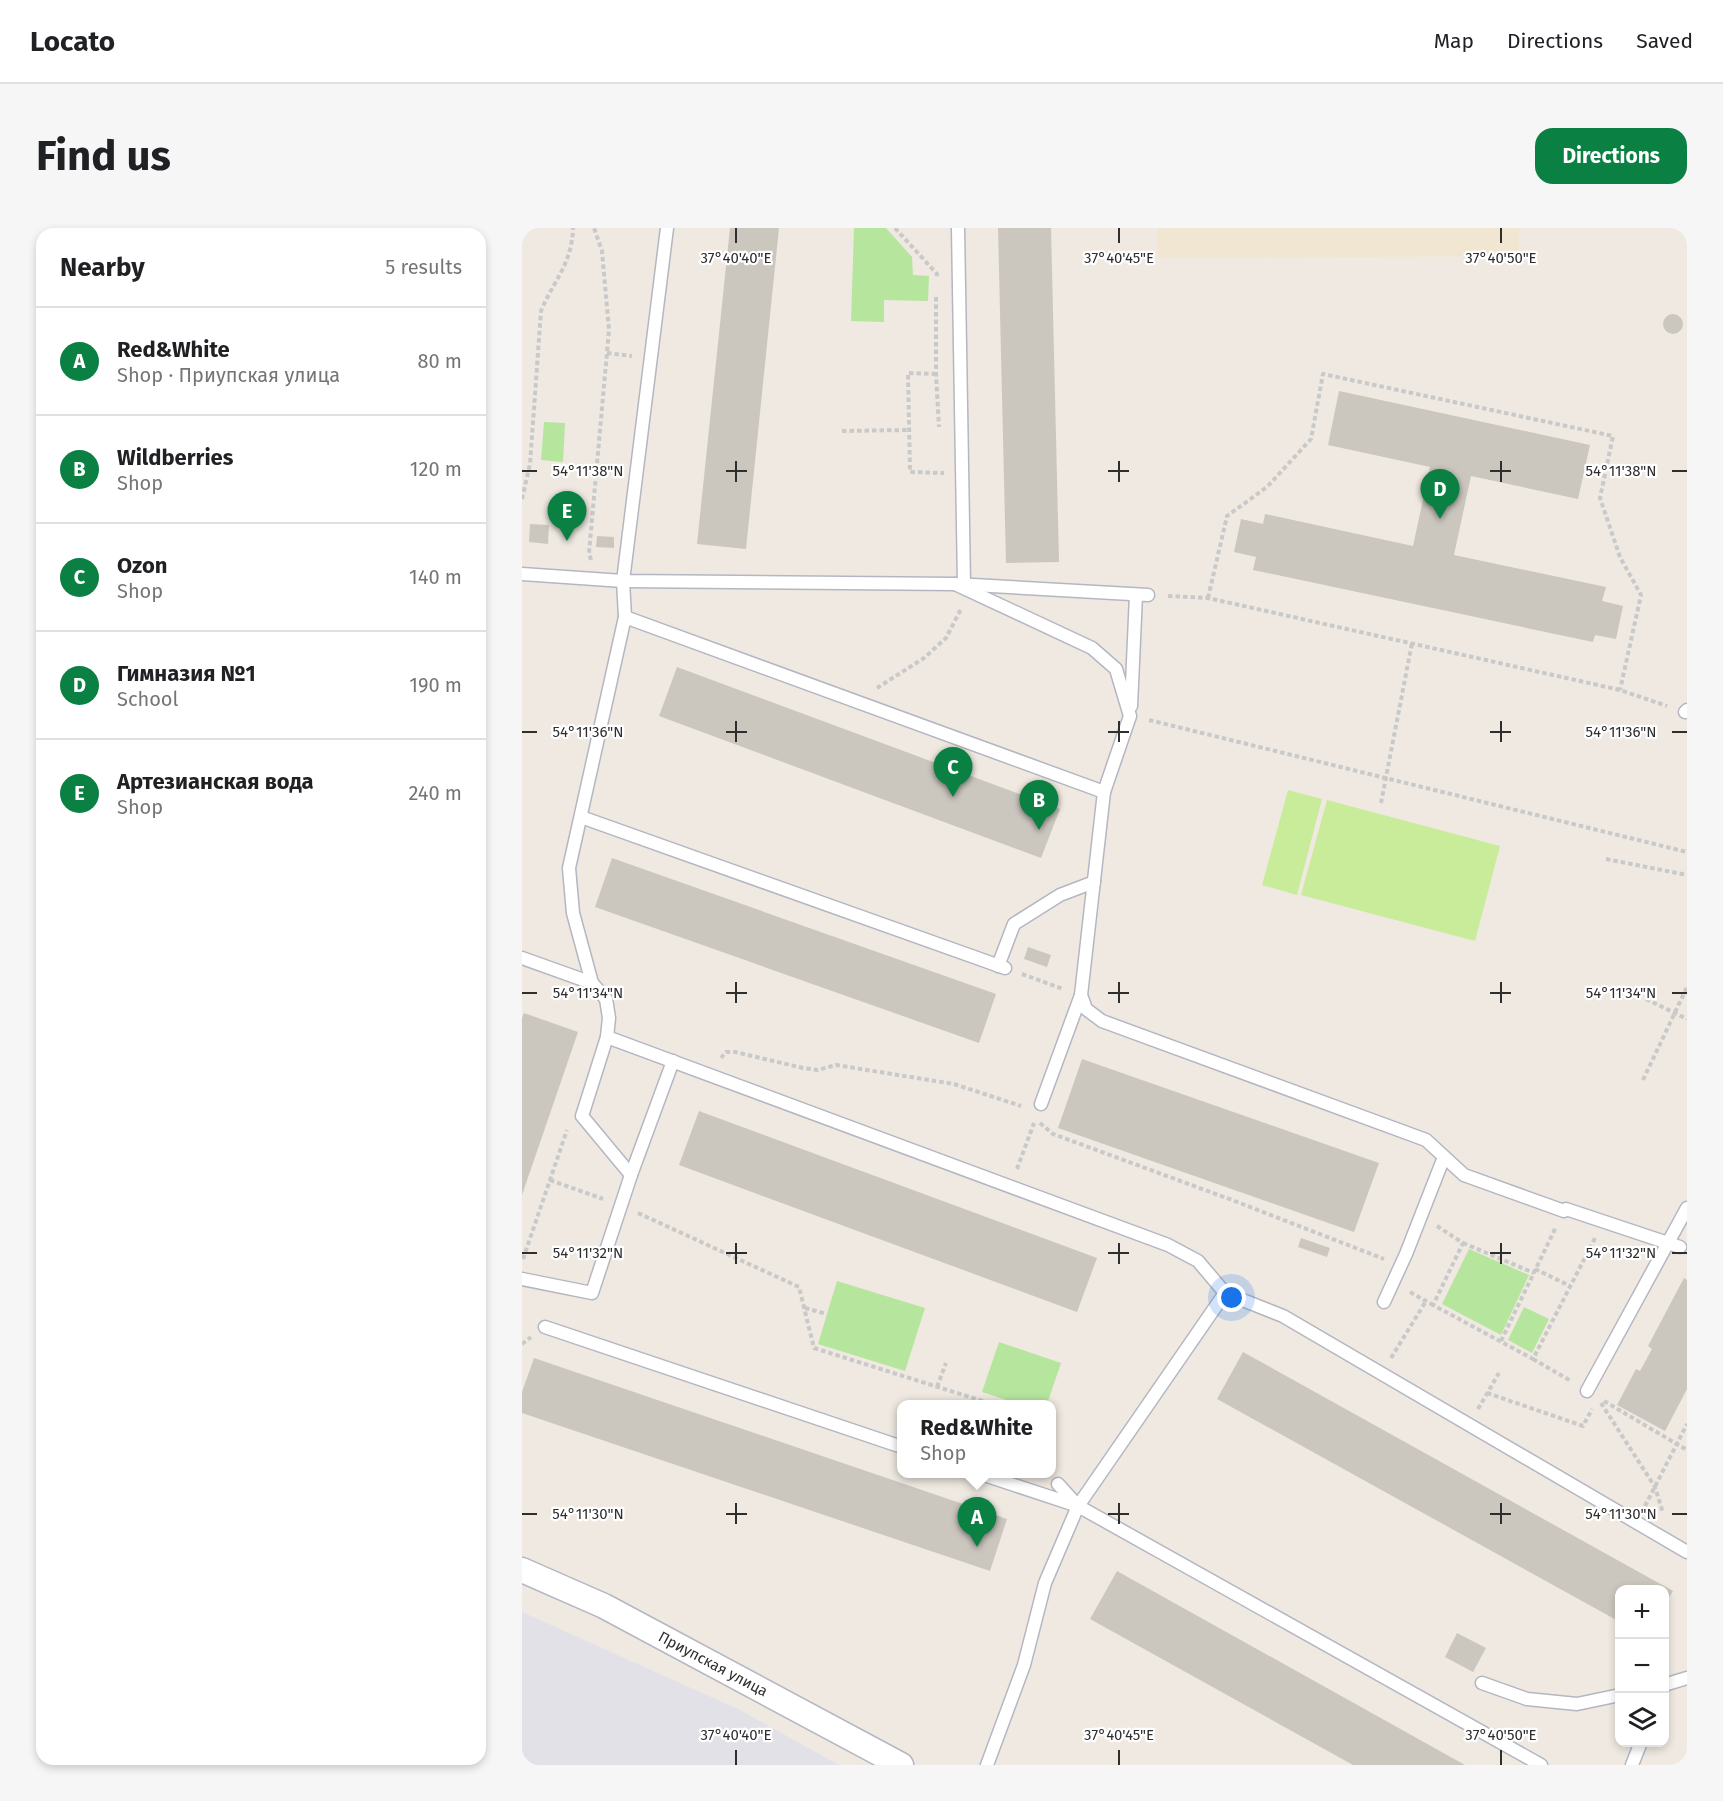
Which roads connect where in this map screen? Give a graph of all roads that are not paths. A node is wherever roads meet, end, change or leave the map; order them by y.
1 (667, 228) edge
2 (958, 228) edge
3 (522, 574) edge
4 (623, 581) junction
5 (963, 586) junction
6 (625, 616) junction
7 (1130, 716) junction
8 (1104, 792) junction
9 (581, 817) junction
10 (1094, 882) junction
11 (522, 958) edge
12 (592, 982) junction
13 (1081, 995) junction
14 (607, 1037) junction
15 (673, 1061) junction
16 (1041, 1104) road end
17 (1444, 1157) junction
18 (631, 1175) junction
19 (1687, 1208) edge
20 (1674, 1245) junction
21 (522, 1279) edge
22 (1225, 1293) junction
23 (1384, 1302) dead end
24 (545, 1327) dead end
25 (1587, 1391) road end
26 (897, 1445) edge
27 (996, 1478) edge
28 (1058, 1484) dead end
29 (1078, 1506) junction
30 (1687, 1552) edge
31 (522, 1570) edge
32 (1687, 1678) edge
33 (1482, 1683) dead end
34 (1669, 1684) edge
35 (1615, 1696) edge
36 (1639, 1747) edge
37 (902, 1765) edge
38 (987, 1765) edge
39 (1541, 1765) edge
40 (1632, 1765) edge

1 - 4 lane
2 - 5 lane
3 - 4 lane
4 - 5 lane
4 - 6 lane
5 - 7 lane
5 - 7 lane
6 - 8 lane
6 - 9 lane
7 - 8 lane
8 - 10 lane
9 - 10 lane
9 - 12 lane
10 - 13 lane
11 - 12 lane
12 - 14 lane
13 - 16 lane
13 - 17 lane
14 - 15 lane
14 - 18 lane
15 - 18 lane
15 - 22 lane
17 - 20 lane
17 - 23 lane
18 - 21 lane
19 - 20 lane
20 - 25 lane
22 - 29 lane
22 - 30 lane
24 - 26 lane
27 - 29 lane
28 - 29 lane
29 - 38 lane
29 - 39 lane
31 - 37 street, Приупская улица
32 - 34 lane
33 - 35 lane
36 - 40 lane

